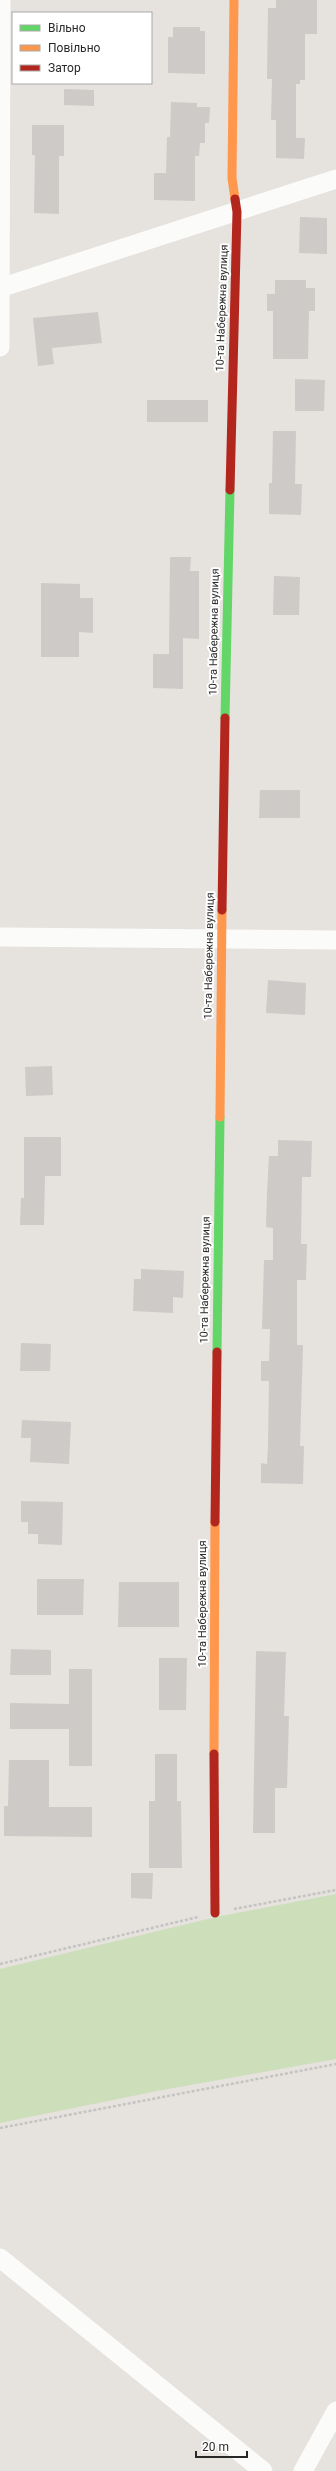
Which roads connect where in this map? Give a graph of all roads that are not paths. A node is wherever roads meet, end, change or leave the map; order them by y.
1 (1, 0) edge
2 (234, 0) edge
3 (336, 180) edge
4 (237, 212) junction
5 (0, 288) edge
6 (0, 347) edge
7 (0, 937) edge
8 (222, 939) junction
9 (336, 940) edge
10 (215, 1913) road end
11 (0, 2258) edge
12 (336, 2412) edge
13 (264, 2471) edge
14 (303, 2471) edge

1 - 5 street
2 - 4 street, 10-та Набережна вулиця
3 - 4 street
4 - 5 street
4 - 8 street, 10-та Набережна вулиця
5 - 6 street
7 - 8 street
8 - 9 street
8 - 10 street, 10-та Набережна вулиця
11 - 13 street
12 - 14 street

